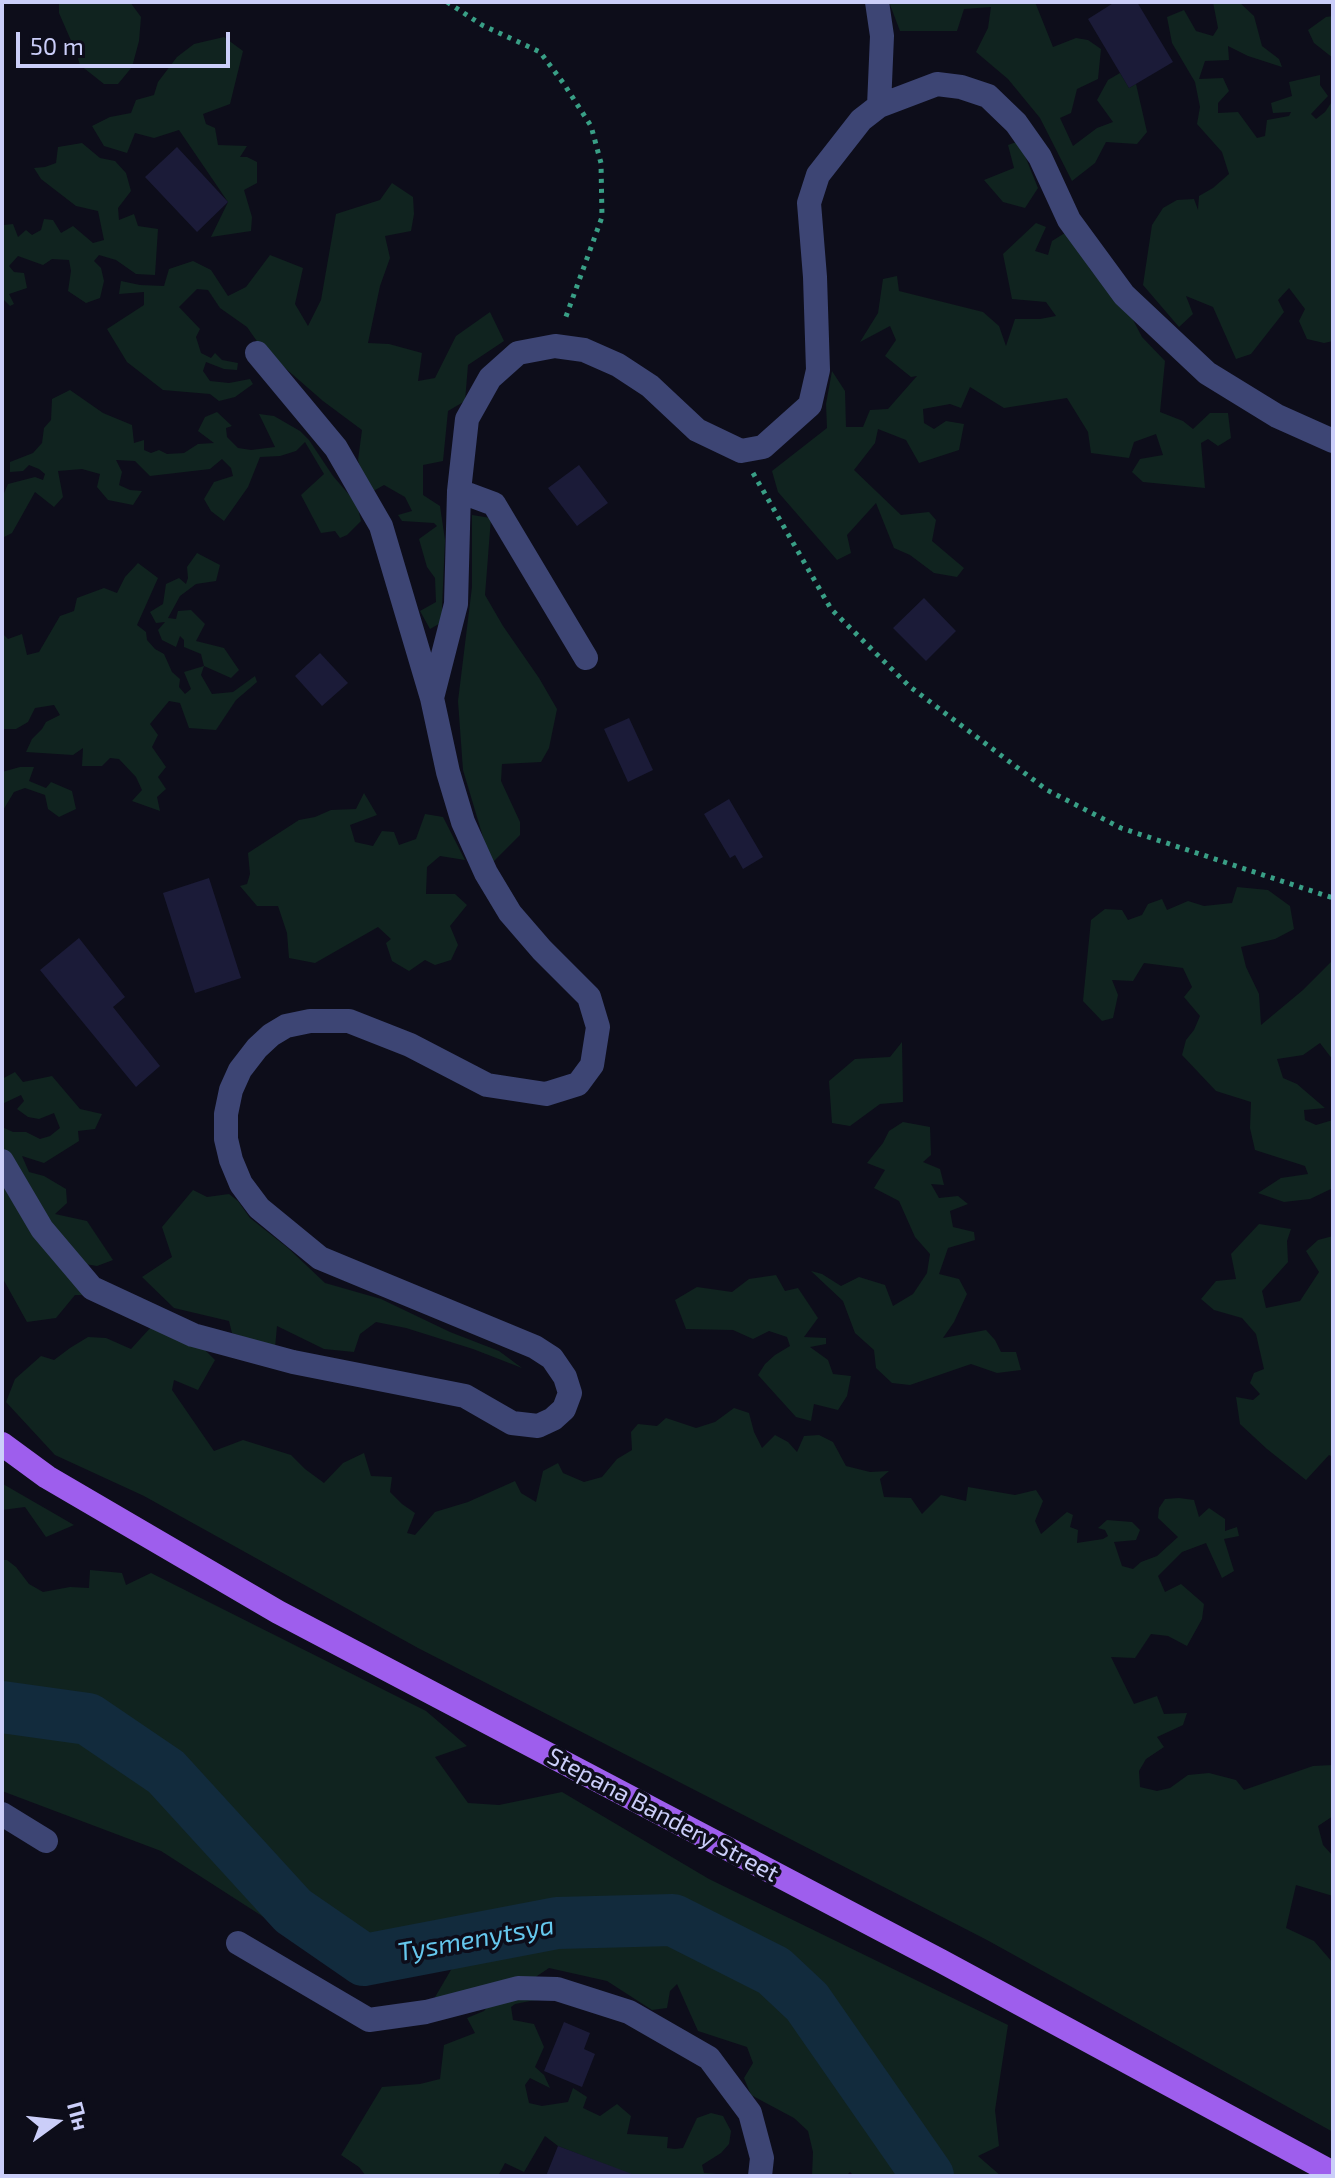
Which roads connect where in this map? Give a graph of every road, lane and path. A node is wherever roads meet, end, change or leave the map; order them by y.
1 (447, 2) edge
2 (877, 2) edge
3 (879, 106) junction
4 (555, 346) junction
5 (257, 353) dead end
6 (1333, 441) edge
7 (741, 451) junction
8 (459, 491) junction
9 (586, 658) dead end
10 (432, 698) junction
11 (1333, 898) edge
12 (2, 1161) edge
13 (2, 1444) edge
14 (2, 1814) edge
15 (46, 1841) dead end
16 (238, 1943) dead end
17 (1333, 2173) edge
18 (760, 2176) edge

1 - 4 path
2 - 3 street
3 - 6 street
3 - 7 street
4 - 7 street
4 - 8 street
5 - 10 street
7 - 11 path
8 - 9 street
8 - 10 street
10 - 12 street
13 - 17 main road, Stepana Bandery Street
14 - 15 street
16 - 18 street

